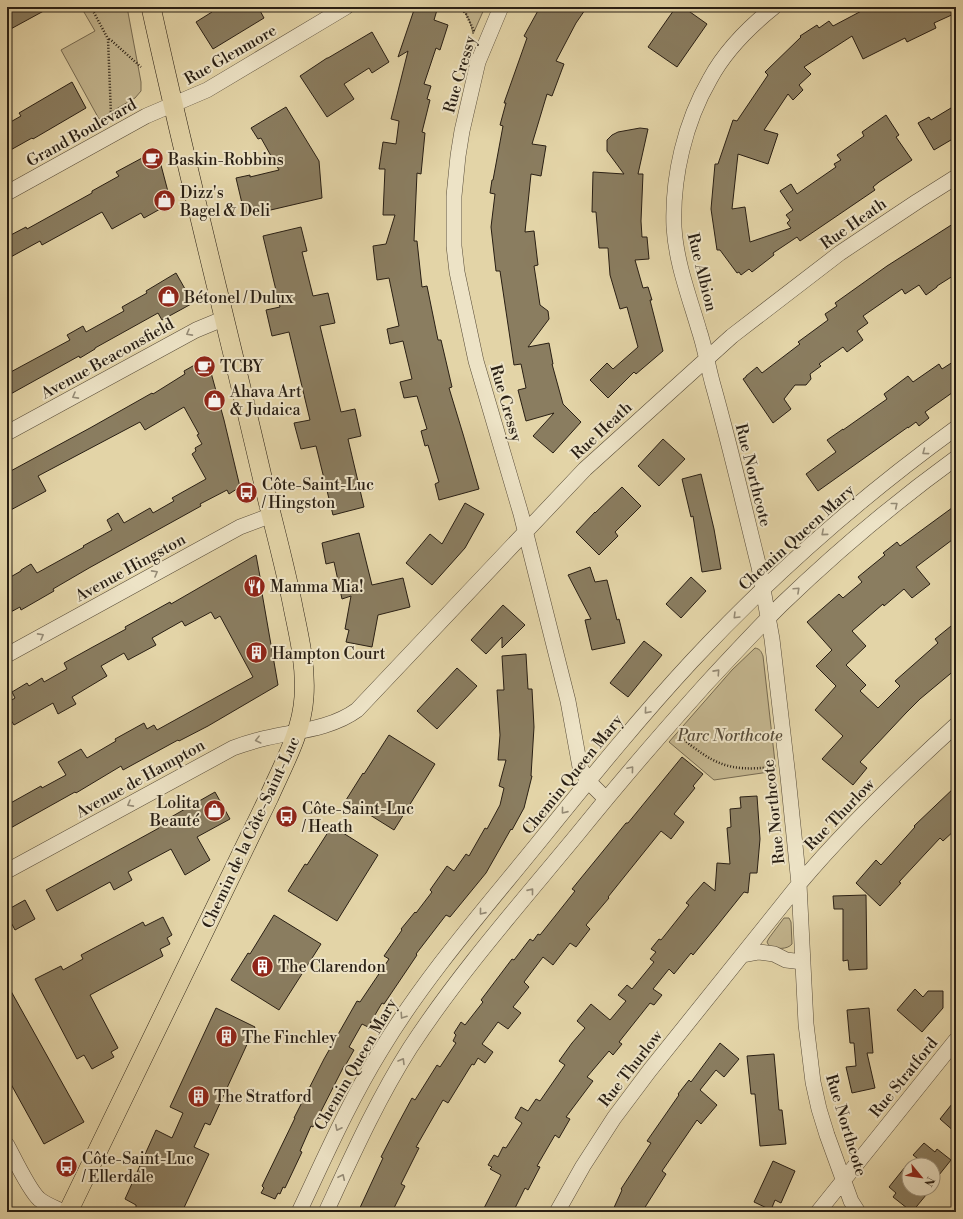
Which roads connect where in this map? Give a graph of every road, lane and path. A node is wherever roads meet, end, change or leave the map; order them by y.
1 (91, 7) edge
2 (151, 7) edge
3 (346, 7) edge
4 (460, 7) edge
5 (501, 7) edge
6 (774, 7) edge
7 (475, 33) dead end
8 (108, 39) junction
9 (141, 67) dead end
10 (173, 105) junction
11 (111, 115) dead end
12 (956, 177) edge
13 (7, 193) edge
14 (225, 318) junction
15 (706, 359) junction
16 (956, 428) edge
17 (7, 433) edge
18 (956, 458) edge
19 (272, 515) junction
20 (526, 531) junction
21 (764, 589) junction
22 (769, 617) junction
23 (7, 655) edge
24 (956, 725) edge
25 (297, 732) junction
26 (675, 734) dead end
27 (776, 767) dead end
28 (588, 781) junction
29 (606, 799) junction
30 (7, 871) edge
31 (798, 884) junction
32 (743, 955) junction
33 (803, 962) junction
34 (956, 1040) edge
35 (7, 1145) edge
36 (844, 1181) junction
37 (64, 1212) edge
38 (68, 1212) edge
39 (299, 1212) edge
40 (326, 1212) edge
41 (557, 1212) edge
42 (818, 1212) edge
43 (858, 1212) edge

1 - 8 path
2 - 10 main road, Chemin de la Côte-Saint-Luc
3 - 10 street, Rue Glenmore
4 - 7 path
5 - 20 street, Rue Cressy
6 - 15 street, Rue Albion
8 - 9 path
8 - 11 path
10 - 13 street, Grand Boulevard
10 - 14 main road, Chemin de la Côte-Saint-Luc
12 - 15 street, Rue Heath
14 -> 17 street, Avenue Beaconsfield
14 - 19 main road, Chemin de la Côte-Saint-Luc
15 - 20 street, Rue Heath
15 - 21 street, Rue Northcote
16 -> 21 street, Chemin Queen Mary
22 -> 18 street
23 -> 19 street, Avenue Hingston
19 - 25 main road, Chemin de la Côte-Saint-Luc
20 - 25 street, Rue Heath
20 - 28 street, Rue Cressy
21 - 22 street, Rue Northcote
21 -> 28 street, Chemin Queen Mary
29 -> 22 street
22 - 31 street, Rue Northcote
24 - 31 street, Rue Thurlow
25 -> 30 street, Avenue de Hampton
25 - 38 main road, Chemin de la Côte-Saint-Luc
26 - 27 path
28 - 29 street, Rue Cressy
28 -> 39 street, Chemin Queen Mary
40 -> 29 street
31 - 32 street, Rue Thurlow
31 - 33 street, Rue Northcote
32 - 33 street
32 - 41 street, Rue Thurlow
33 - 36 street, Rue Northcote
34 - 36 street, Rue Stratford
35 - 37 street
36 - 42 street, Rue Stratford
36 - 43 street, Rue Northcote

